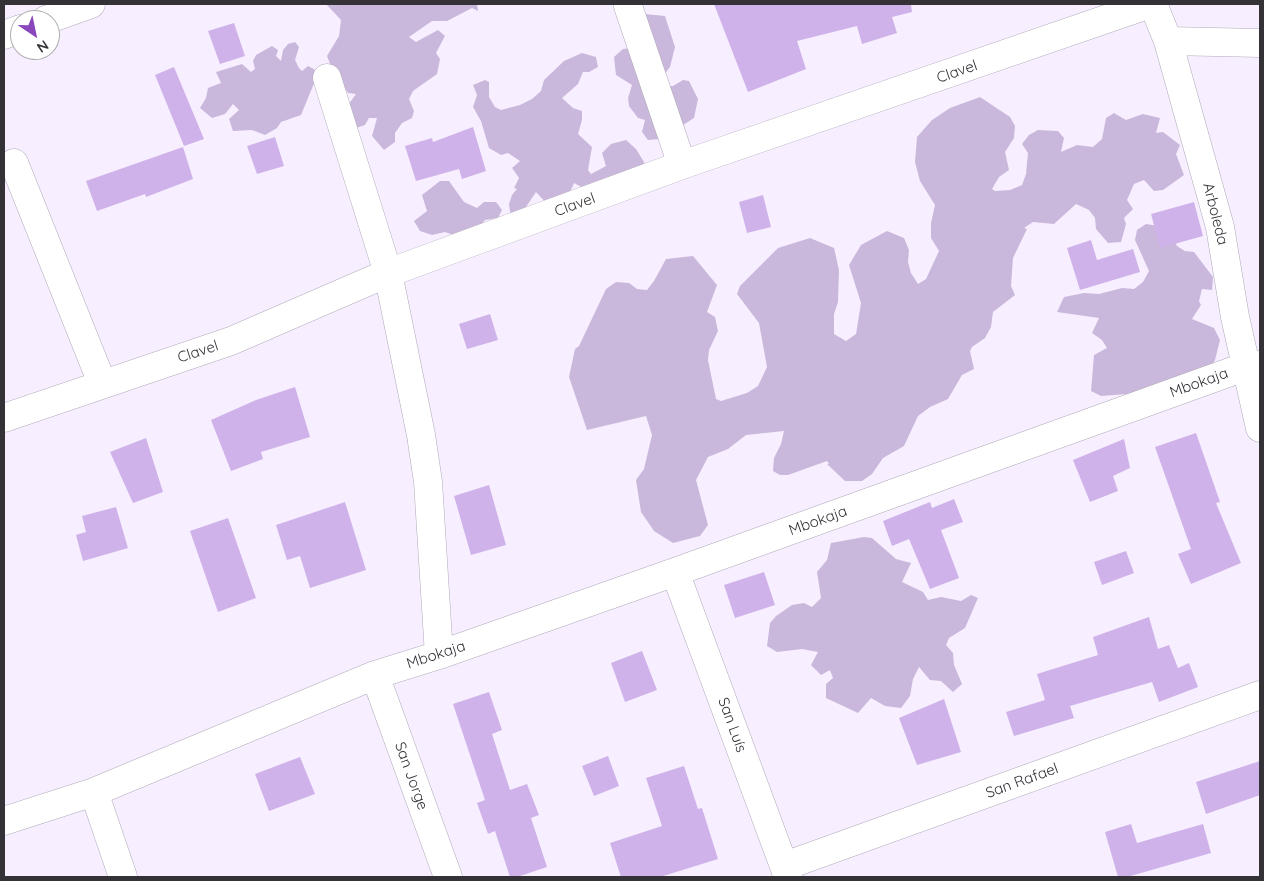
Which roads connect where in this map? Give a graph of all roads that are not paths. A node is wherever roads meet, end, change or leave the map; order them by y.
1 (91, 4) edge
2 (1152, 4) edge
3 (628, 6) dead end
4 (60, 15) edge
5 (1168, 41) junction
6 (1260, 43) edge
7 (327, 78) dead end
8 (14, 163) dead end
9 (682, 165) junction
10 (388, 273) junction
11 (1254, 365) edge
12 (102, 384) junction
13 (4, 418) edge
14 (1260, 428) edge
15 (675, 572) junction
16 (439, 655) junction
17 (375, 675) junction
18 (1260, 695) edge
19 (94, 792) junction
20 (4, 821) edge
21 (786, 872) edge
22 (123, 877) edge
23 (448, 877) edge

1 - 4 street
2 - 5 street, Arboleda
2 - 9 street, Clavel
3 - 9 street
5 - 6 street
5 - 11 street, Arboleda
7 - 10 street
8 - 12 street
9 - 10 street, Clavel
10 - 12 street, Clavel
10 - 16 street
11 - 14 street, Arboleda
11 - 15 street, Mbokaja
12 - 13 street, Clavel
15 - 16 street, Mbokaja
15 - 21 street, San Luís
16 - 17 street, Mbokaja
17 - 19 street, Mbokaja
17 - 23 street, San Jorge
18 - 21 street, San Rafael
19 - 20 street, Mbokaja
19 - 22 street

